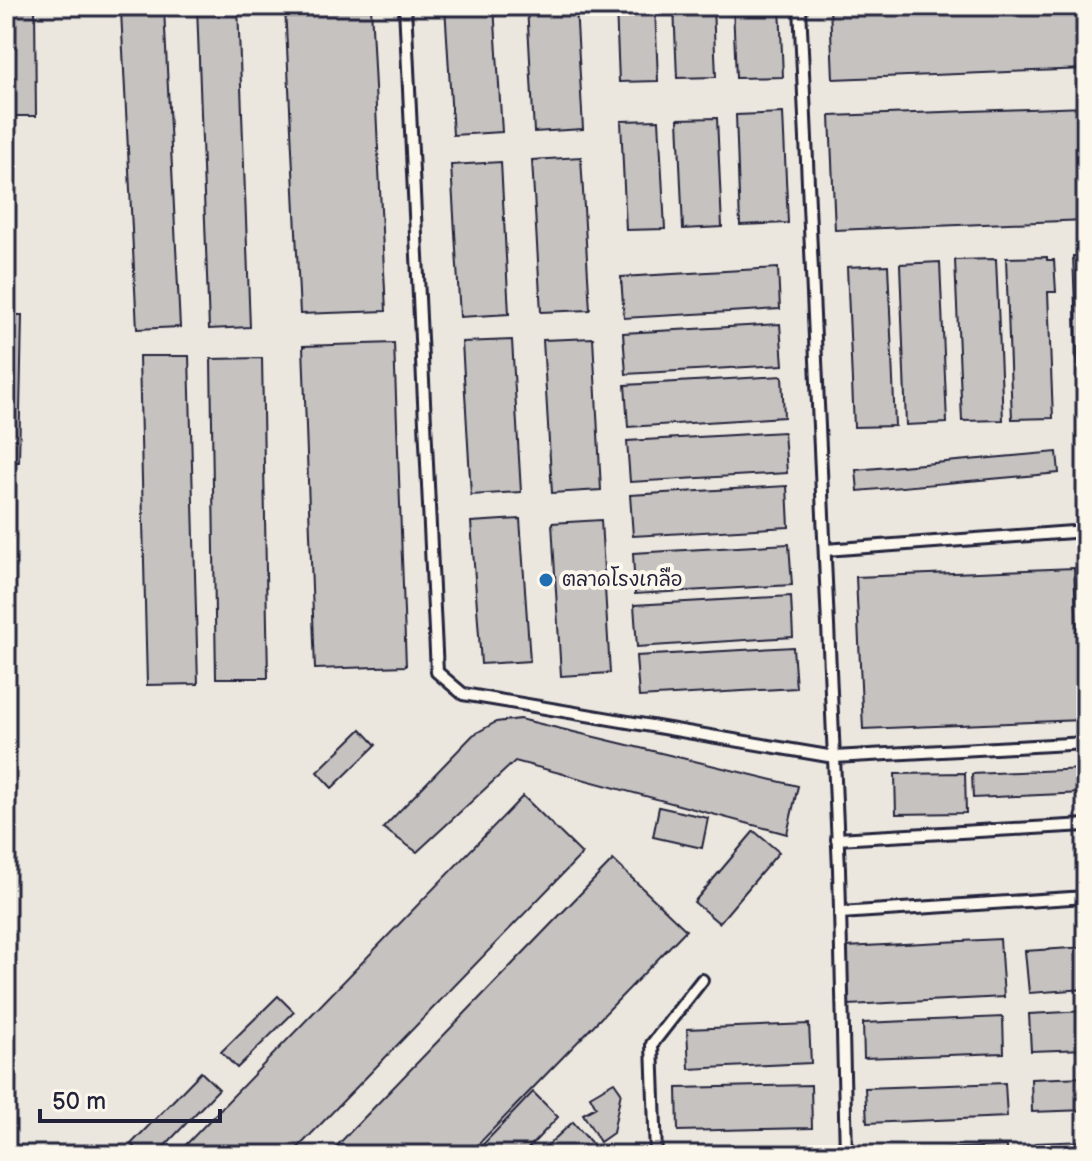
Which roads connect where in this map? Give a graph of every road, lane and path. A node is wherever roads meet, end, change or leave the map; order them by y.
1 (405, 6) edge
2 (800, 6) edge
3 (1086, 531) edge
4 (825, 550) junction
5 (1086, 743) edge
6 (834, 757) junction
7 (1086, 825) edge
8 (837, 839) junction
9 (1086, 897) edge
10 (840, 913) junction
11 (702, 980) dead end
12 (656, 1155) edge
13 (846, 1155) edge

1 - 6 lane
2 - 4 lane
3 - 4 lane
4 - 6 lane
5 - 6 lane
6 - 8 lane
7 - 8 lane
8 - 10 lane
9 - 10 lane
10 - 13 lane
11 - 12 lane

